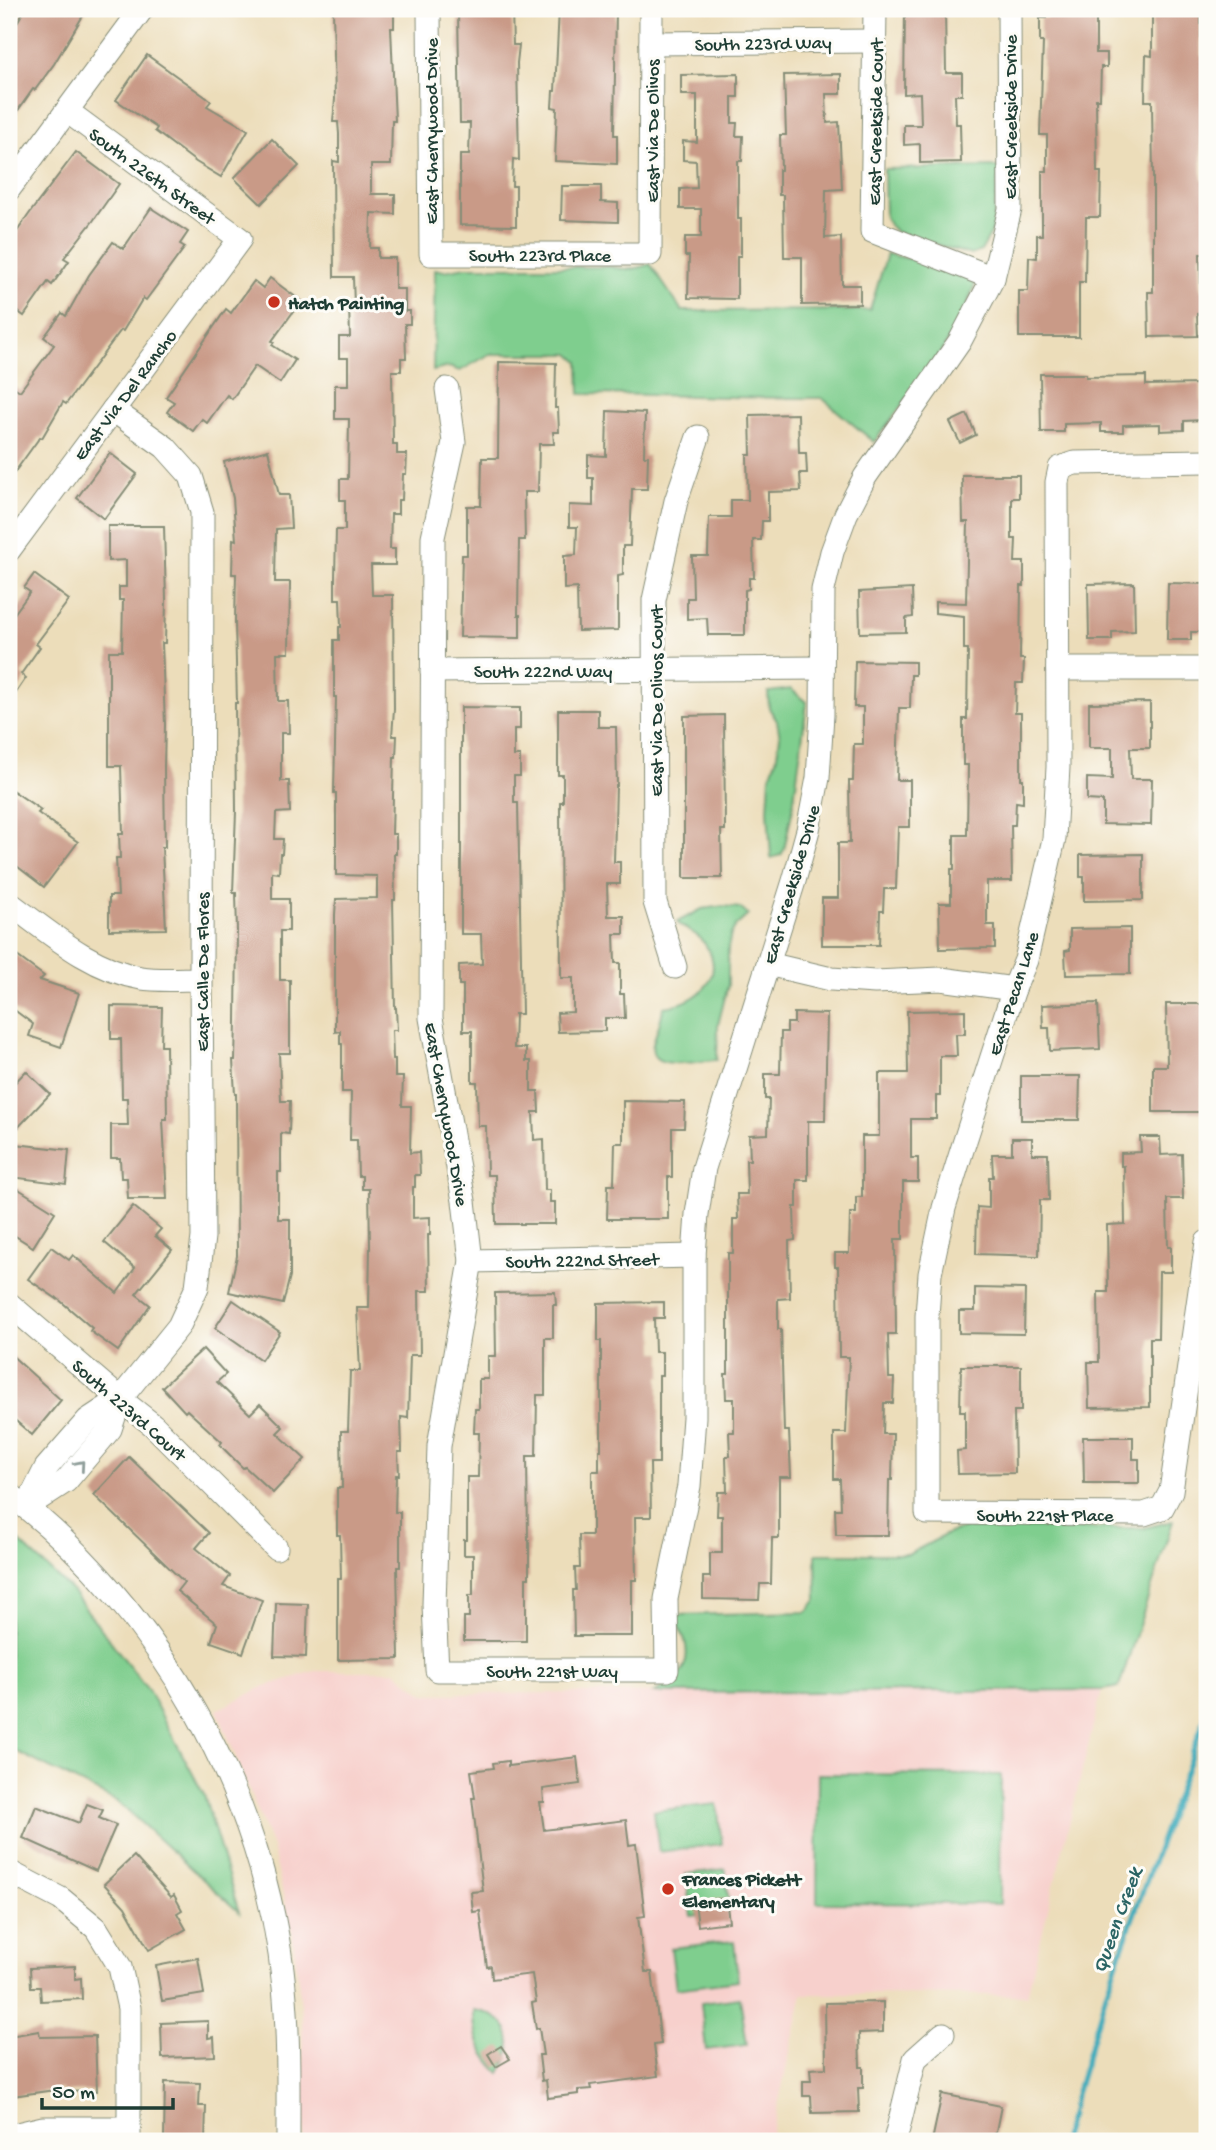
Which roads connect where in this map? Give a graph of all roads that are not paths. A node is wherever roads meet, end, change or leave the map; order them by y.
1 (142, 9) edge
2 (429, 9) edge
3 (651, 9) edge
4 (875, 9) edge
5 (1009, 9) edge
6 (874, 41) junction
7 (651, 43) junction
8 (67, 111) junction
9 (9, 189) edge
10 (240, 239) joint
11 (431, 254) joint
12 (650, 254) joint
13 (993, 278) junction
14 (447, 389) dead end
15 (113, 410) junction
16 (698, 437) dead end
17 (1207, 461) edge
18 (9, 550) edge
19 (822, 668) junction
20 (1058, 669) junction
21 (1207, 669) edge
22 (654, 670) junction
23 (432, 671) junction
24 (9, 903) edge
25 (768, 964) junction
26 (676, 967) dead end
27 (201, 979) junction
28 (1014, 989) junction
29 (1207, 1242) edge
30 (694, 1256) junction
31 (471, 1261) junction
32 (9, 1304) edge
33 (120, 1399) junction
34 (18, 1501) edge
35 (927, 1513) joint
36 (276, 1548) dead end
37 (437, 1670) joint
38 (667, 1670) joint
39 (9, 1872) edge
40 (943, 2034) dead end
41 (129, 2134) edge
42 (9, 2136) edge
43 (288, 2141) edge
44 (895, 2141) edge

1 - 8 street
2 - 11 street, East Cherrywood Drive
3 - 7 street, East Via De Olivos
4 - 6 street, East Creekside Court
5 - 13 street, East Creekside Drive
6 - 7 street, South 223rd Way
6 - 13 street, East Creekside Court
7 - 12 street, East Via De Olivos
8 - 9 street
8 - 10 street, South 226th Street
10 - 15 street, East Via Del Rancho
11 - 12 street, South 223rd Place
13 - 19 street, East Creekside Drive
14 - 23 street, East Cherrywood Drive
15 - 18 street, East Via Del Rancho
15 - 27 street, East Calle De Flores
16 - 22 street, East Via De Olivos Court
17 - 20 street, East Pecan Lane
19 - 22 street, South 222nd Way
19 - 25 street, East Creekside Drive
20 - 21 street
20 - 28 street, East Pecan Lane
22 - 23 street, South 222nd Way
22 - 26 street, East Via De Olivos Court
23 - 31 street, East Cherrywood Drive
24 - 27 street
25 - 28 street
25 - 30 street, East Creekside Drive
27 - 33 street, East Calle De Flores
28 - 35 street, East Pecan Lane
29 - 35 street, South 221st Place
30 - 31 street, South 222nd Street
30 - 38 street, East Creekside Drive
31 - 37 street, East Cherrywood Drive
32 - 33 street, South 223rd Court
33 - 34 street
33 - 36 street, South 223rd Court
34 - 43 street
37 - 38 street, South 221st Way
39 - 41 street
40 - 44 street
41 - 42 street

